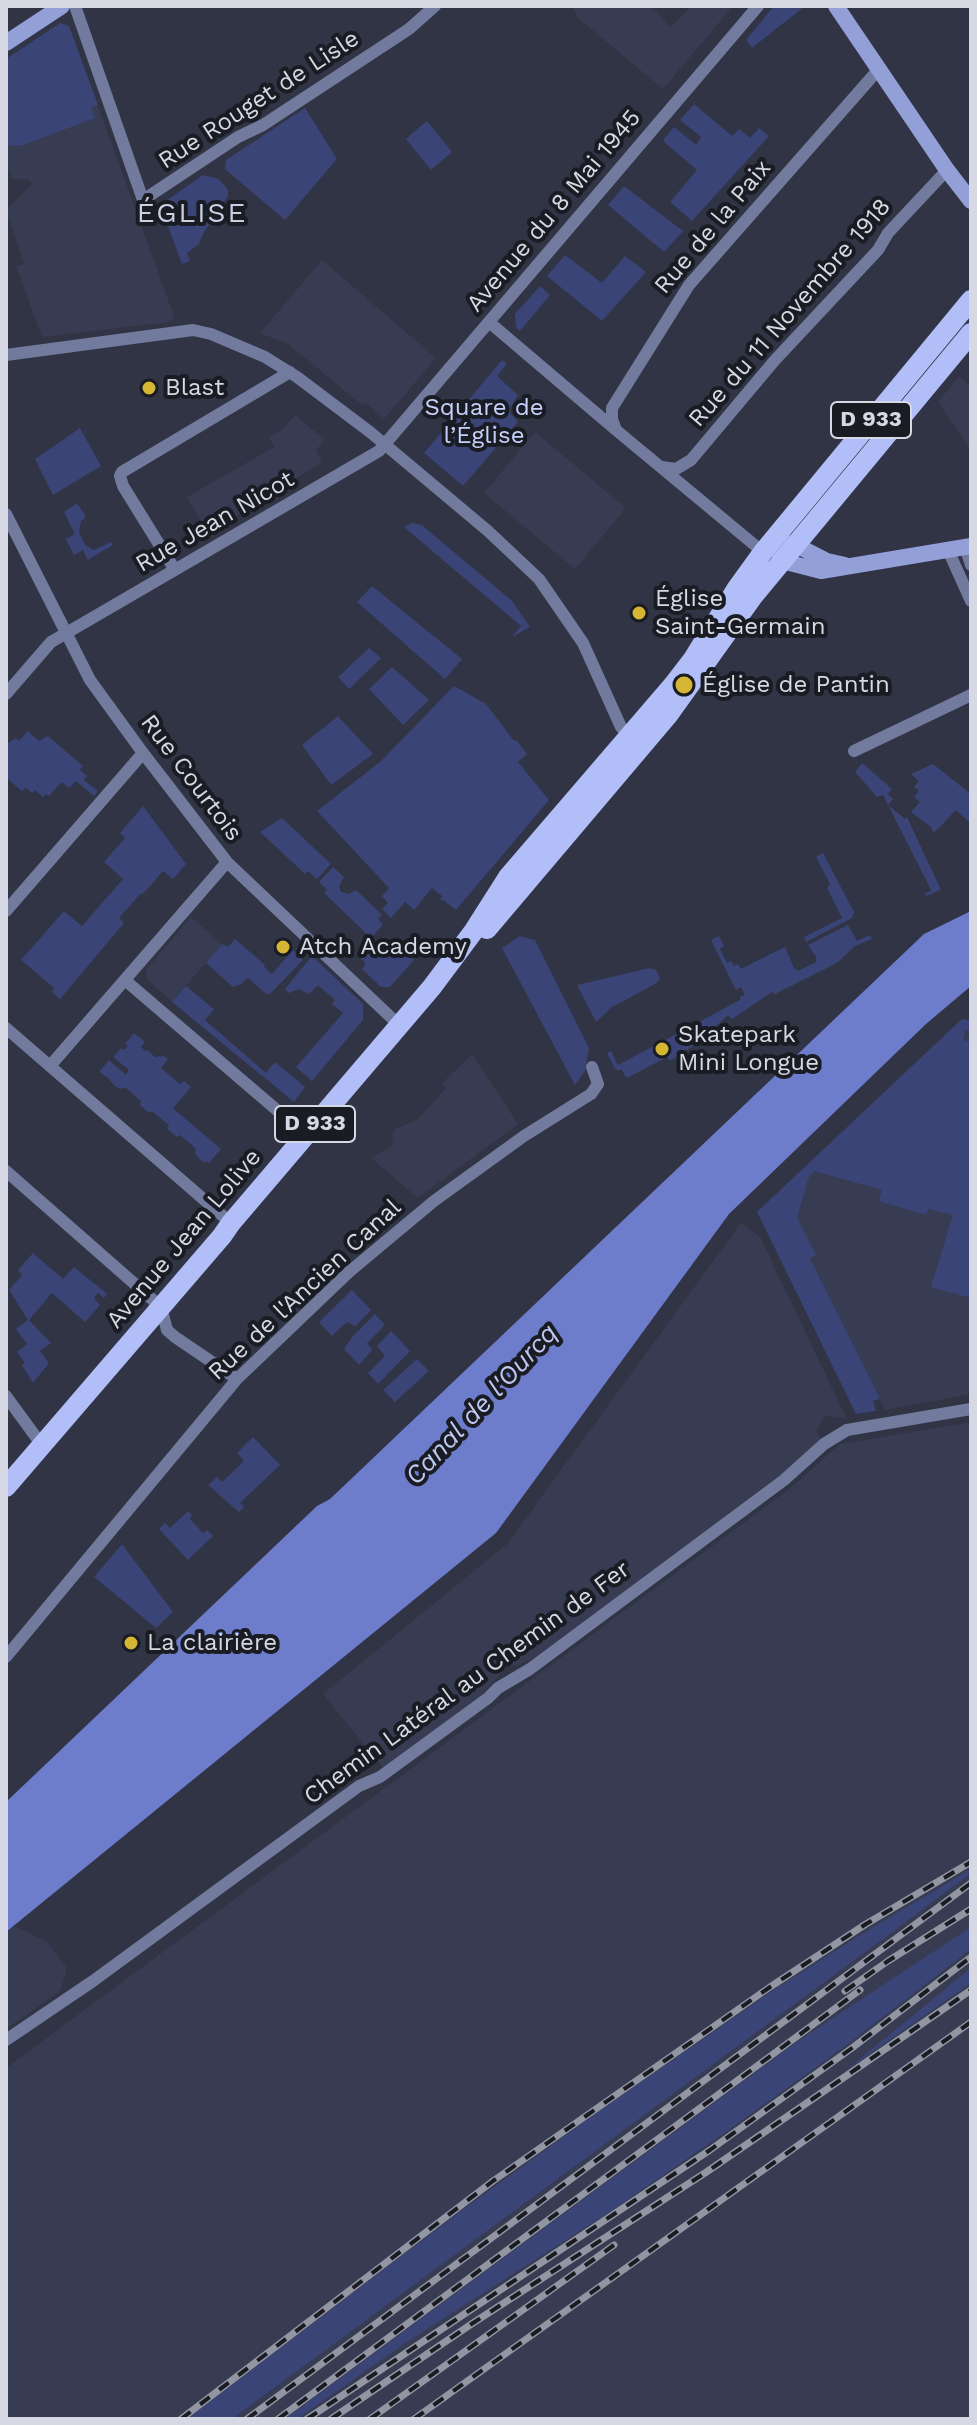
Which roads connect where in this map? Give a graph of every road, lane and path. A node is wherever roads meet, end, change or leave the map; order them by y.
1 (62, 6) edge
2 (75, 6) edge
3 (435, 6) edge
4 (758, 6) edge
5 (836, 6) edge
6 (6, 43) edge
7 (878, 70) junction
8 (947, 170) junction
9 (971, 201) edge
10 (971, 300) edge
11 (489, 322) junction
12 (971, 333) edge
13 (6, 355) edge
14 (290, 372) junction
15 (616, 430) junction
16 (384, 445) junction
17 (659, 466) junction
18 (6, 514) edge
19 (962, 548) edge
20 (778, 549) junction
21 (971, 565) edge
22 (175, 570) junction
23 (971, 601) edge
24 (66, 634) junction
25 (6, 694) edge
26 (971, 695) edge
27 (635, 741) junction
28 (854, 751) dead end
29 (143, 753) junction
30 (227, 862) junction
31 (6, 911) edge
32 (126, 981) junction
33 (399, 1025) junction
34 (6, 1028) edge
35 (50, 1066) junction
36 (592, 1067) dead end
37 (306, 1135) junction
38 (6, 1171) edge
39 (231, 1223) junction
40 (161, 1307) junction
41 (237, 1379) junction
42 (6, 1396) edge
43 (971, 1409) edge
44 (41, 1444) junction
45 (6, 1487) edge
46 (6, 1657) edge
47 (6, 2040) edge

1 - 6 street
2 - 3 street, Rue Rouget de Lisle
4 - 11 street, Avenue du 8 Mai 1945
5 - 7 street
7 - 8 street
7 - 15 street, Rue de la Paix
8 - 9 street
8 - 17 street, Rue du 11 Novembre 1918
10 - 20 main road, Avenue Jean Lolive / D 933
11 - 15 street
11 - 16 street, Avenue du 8 Mai 1945
12 - 20 main road, Avenue Jean Lolive / D 933
13 - 14 street
14 - 16 street
14 - 22 street
15 - 17 street
16 - 22 street, Rue Jean Nicot
16 - 27 street
17 - 20 street
18 - 24 street, Rue Courtois
19 - 20 street
19 - 21 street
19 - 23 street
20 - 27 main road, Avenue Jean Lolive / D 933
22 - 24 street, Rue Jean Nicot
24 - 25 street, Rue Jean Nicot
24 - 29 street, Rue Courtois
26 - 28 street
27 - 33 main road, Avenue Jean Lolive / D 933
29 - 30 street, Rue Courtois
29 - 31 street
30 - 32 street
30 - 33 street, Rue Courtois
32 - 35 street
32 - 37 street
33 - 37 main road, Avenue Jean Lolive / D 933
34 - 35 street
35 - 39 street
36 - 41 street, Rue de l'Ancien Canal
37 - 39 main road, Avenue Jean Lolive / D 933
38 - 40 street
39 - 40 main road, Avenue Jean Lolive / D 933
40 - 41 street
40 - 44 main road, Avenue Jean Lolive / D 933
41 - 46 street, Rue de l'Ancien Canal
42 - 44 street
43 - 47 street, Chemin Latéral au Chemin de Fer
44 - 45 main road, Avenue Jean Lolive / D 933

